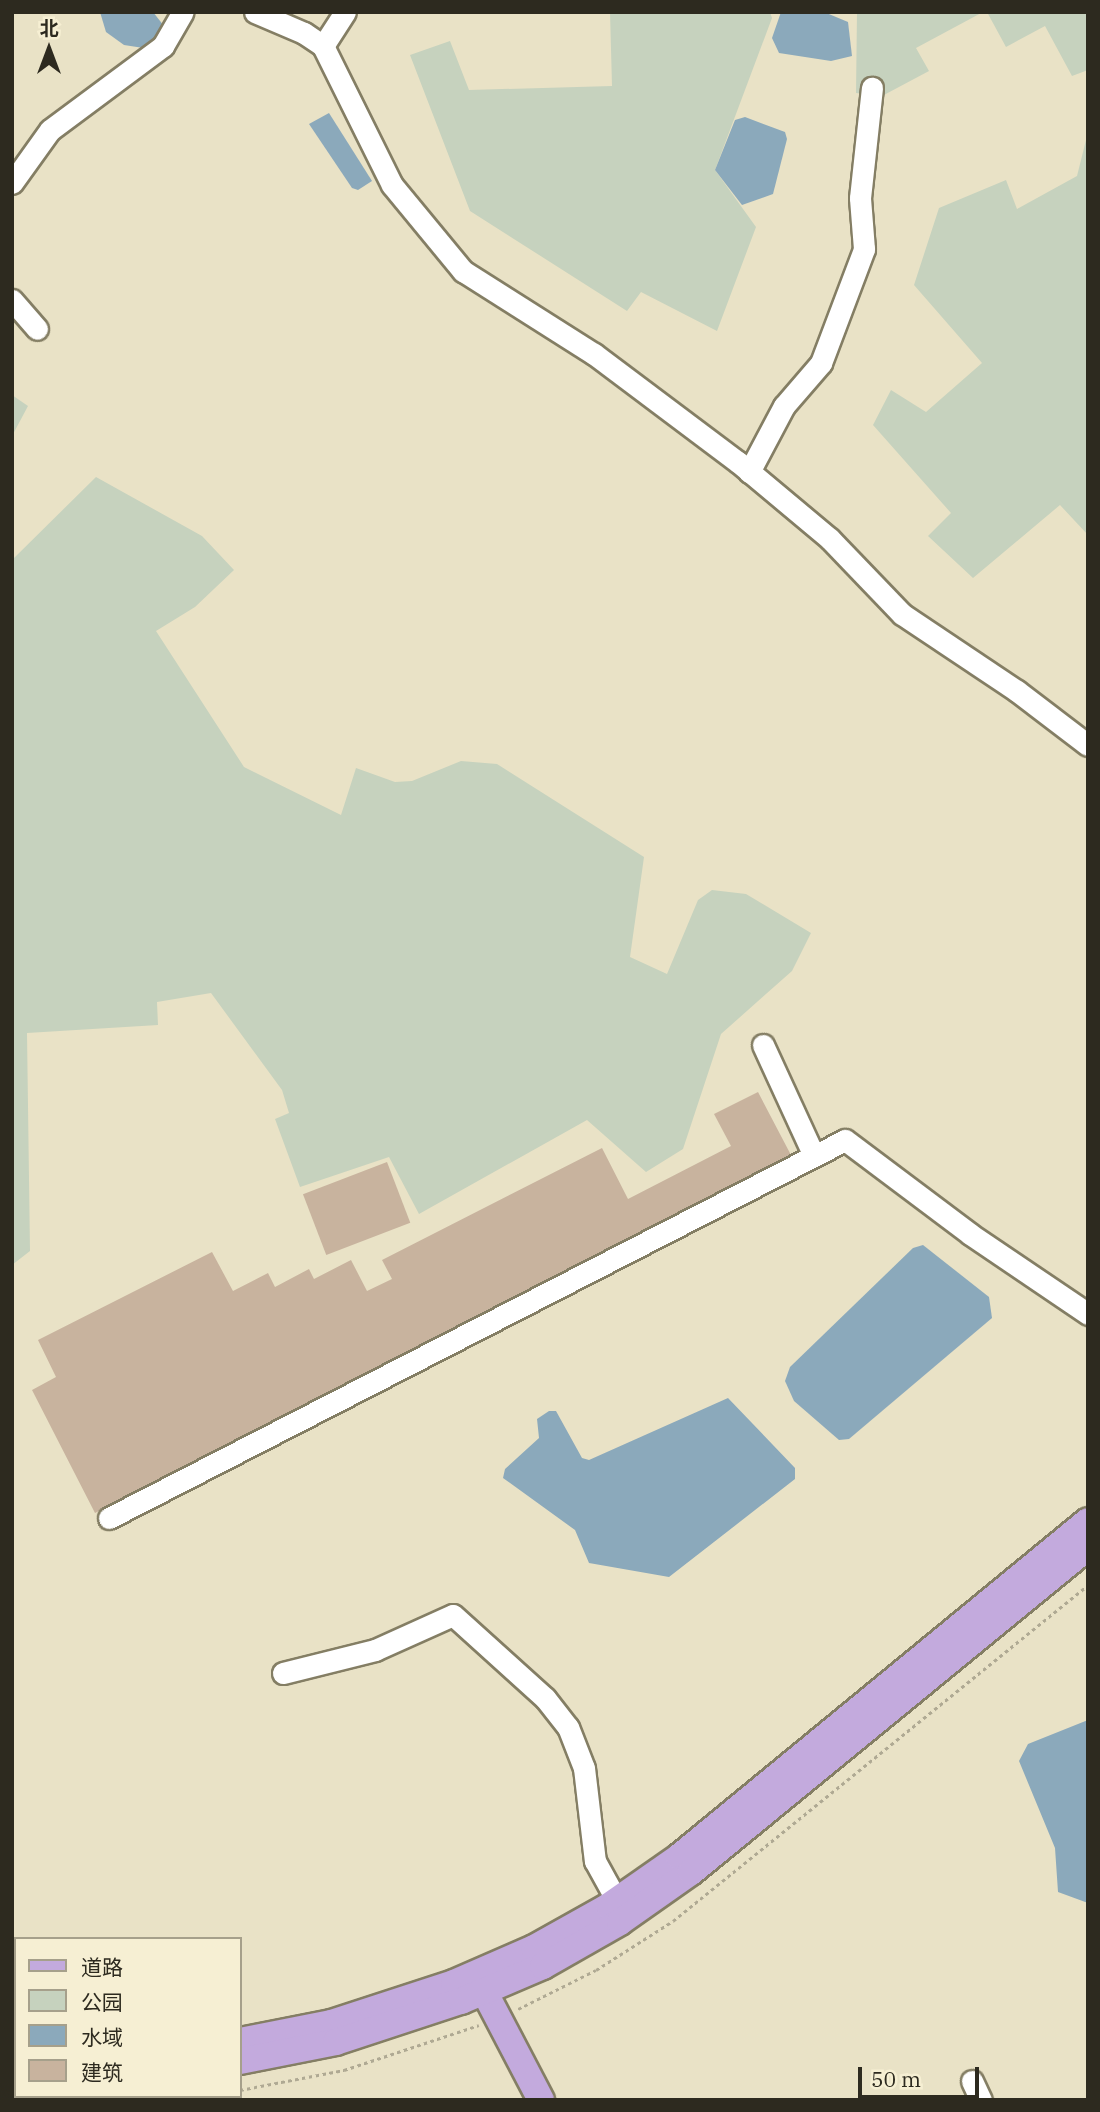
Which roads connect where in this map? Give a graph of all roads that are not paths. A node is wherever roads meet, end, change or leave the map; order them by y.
1 (183, 12) edge
2 (255, 12) edge
3 (345, 12) edge
4 (323, 47) junction
5 (872, 88) dead end
6 (12, 183) edge
7 (12, 300) edge
8 (37, 329) dead end
9 (750, 472) junction
10 (1088, 746) edge
11 (763, 1045) dead end
12 (814, 1156) junction
13 (1088, 1314) edge
14 (109, 1518) dead end
15 (1088, 1521) edge
16 (1088, 1546) edge
17 (283, 1673) dead end
18 (617, 1901) junction
19 (484, 1992) junction
20 (242, 2041) edge
21 (242, 2061) edge
22 (541, 2100) edge

1 - 6 street
2 - 4 street
3 - 4 street
4 - 9 street
5 - 9 street
7 - 8 street
9 - 10 street
11 - 12 street
12 - 13 street
12 - 14 street
15 - 18 main road
16 - 19 main road
17 - 18 street
18 - 20 main road
19 - 21 main road
19 - 22 main road

